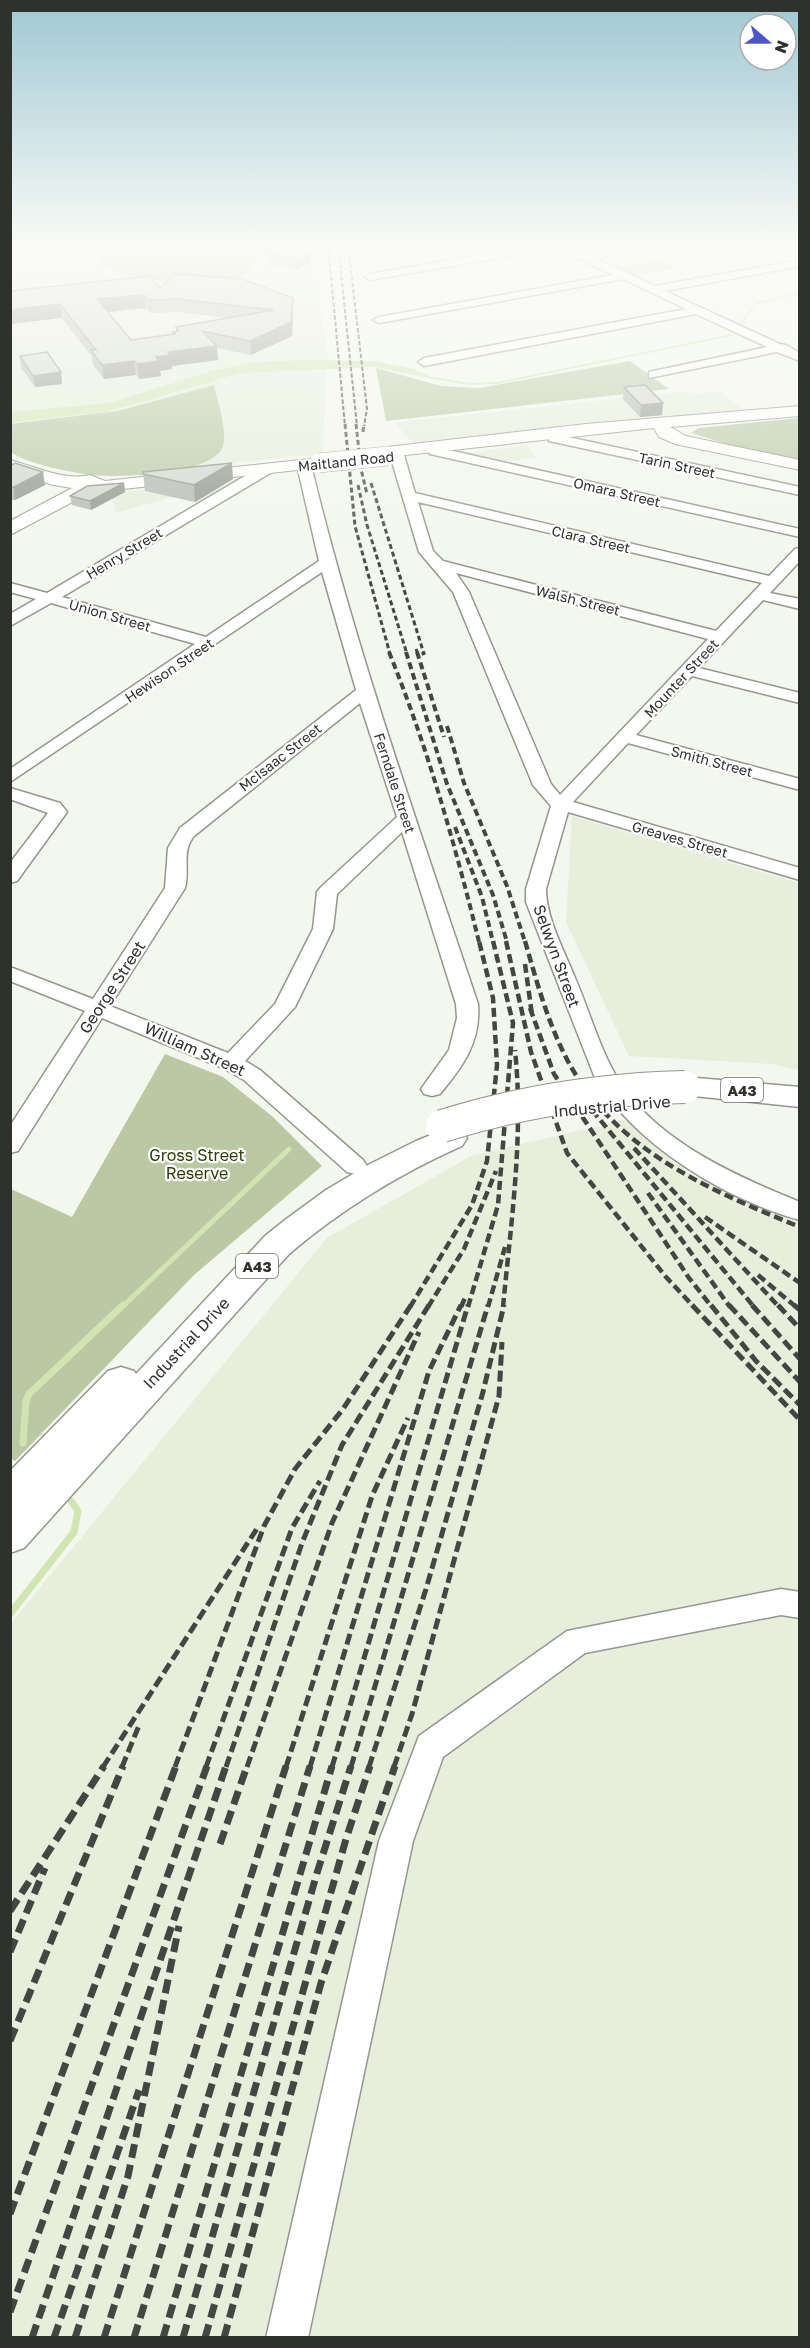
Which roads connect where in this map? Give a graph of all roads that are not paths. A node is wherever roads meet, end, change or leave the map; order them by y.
1 (468, 354) edge
2 (753, 354) edge
3 (424, 362) dead end
4 (653, 375) dead end
5 (800, 411) edge
6 (701, 421) junction
7 (662, 427) junction
8 (627, 431) junction
9 (554, 438) junction
10 (688, 439) junction
11 (435, 451) junction
12 (391, 454) junction
13 (314, 463) junction
14 (10, 465) edge
15 (800, 465) edge
16 (230, 480) junction
17 (88, 482) junction
18 (800, 491) edge
19 (409, 496) junction
20 (10, 529) edge
21 (800, 533) edge
22 (800, 552) edge
23 (327, 562) junction
24 (436, 564) junction
25 (772, 581) junction
26 (10, 587) edge
27 (760, 595) junction
28 (49, 598) junction
29 (800, 604) edge
30 (10, 621) edge
31 (719, 637) junction
32 (209, 642) junction
33 (688, 670) junction
34 (365, 690) junction
35 (800, 698) edge
36 (625, 737) junction
37 (10, 777) edge
38 (800, 785) edge
39 (10, 793) edge
40 (561, 804) junction
41 (406, 818) junction
42 (196, 824) joint
43 (800, 874) edge
44 (10, 877) edge
45 (10, 973) edge
46 (99, 1008) junction
47 (231, 1063) junction
48 (432, 1089) dead end
49 (686, 1093) junction
50 (800, 1097) edge
51 (800, 1112) edge
52 (447, 1132) junction
53 (10, 1145) edge
54 (355, 1166) junction
55 (800, 1212) edge
56 (10, 1497) edge
57 (10, 1536) edge
58 (800, 1605) edge
59 (287, 2337) edge

1 - 3 street
2 - 4 street
5 - 6 main road, Maitland Road
6 - 7 main road, Maitland Road
6 - 10 main road
7 - 8 main road, Maitland Road
7 - 10 main road
7 - 12 main road, Maitland Road
8 - 9 main road, Maitland Road
8 - 10 main road
9 - 11 main road, Maitland Road
9 - 18 street, Tarin Street
10 - 15 main road
11 - 12 main road, Maitland Road
11 - 21 street, Omara Street
12 - 13 main road, Maitland Road, bridge
12 - 19 street
13 - 16 main road, Maitland Road
13 - 17 main road, Maitland Road
13 - 23 street, Ferndale Street
14 - 17 main road, Maitland Road
16 - 17 main road, Maitland Road
16 - 28 street, Henry Street
17 - 20 main road
19 - 24 street
19 - 25 street, Clara Street
22 - 25 street, Mounter Street
23 - 32 street, Hewison Street
23 - 34 street, Ferndale Street
24 - 31 street, Walsh Street
24 - 40 street
25 - 27 street, Mounter Street
26 - 28 street, Union Street
27 - 29 street
27 - 31 street, Mounter Street
28 - 30 street, Henry Street
28 - 32 street, Union Street
31 - 33 street, Mounter Street
32 - 37 street, Hewison Street
33 - 35 street
33 - 36 street, Mounter Street
34 - 41 street, Ferndale Street
34 - 42 street, McIsaac Street
36 - 38 street, Smith Street
36 - 40 street, Mounter Street
39 - 44 street
40 - 43 street, Greaves Street
40 - 55 street, Selwyn Street
41 - 47 street
41 - 48 street, Ferndale Street
42 - 46 street, George Street
45 - 46 street, William Street
46 - 47 street, William Street
46 - 53 street, George Street
47 - 54 street, William Street
49 - 50 highway, Industrial Drive / A43
49 - 51 highway, Industrial Drive / A43
49 - 52 highway, Industrial Drive / A43
52 - 54 highway, Industrial Drive / A43
52 - 57 highway, Industrial Drive / A43
54 - 56 highway, Industrial Drive / A43
58 - 59 street

